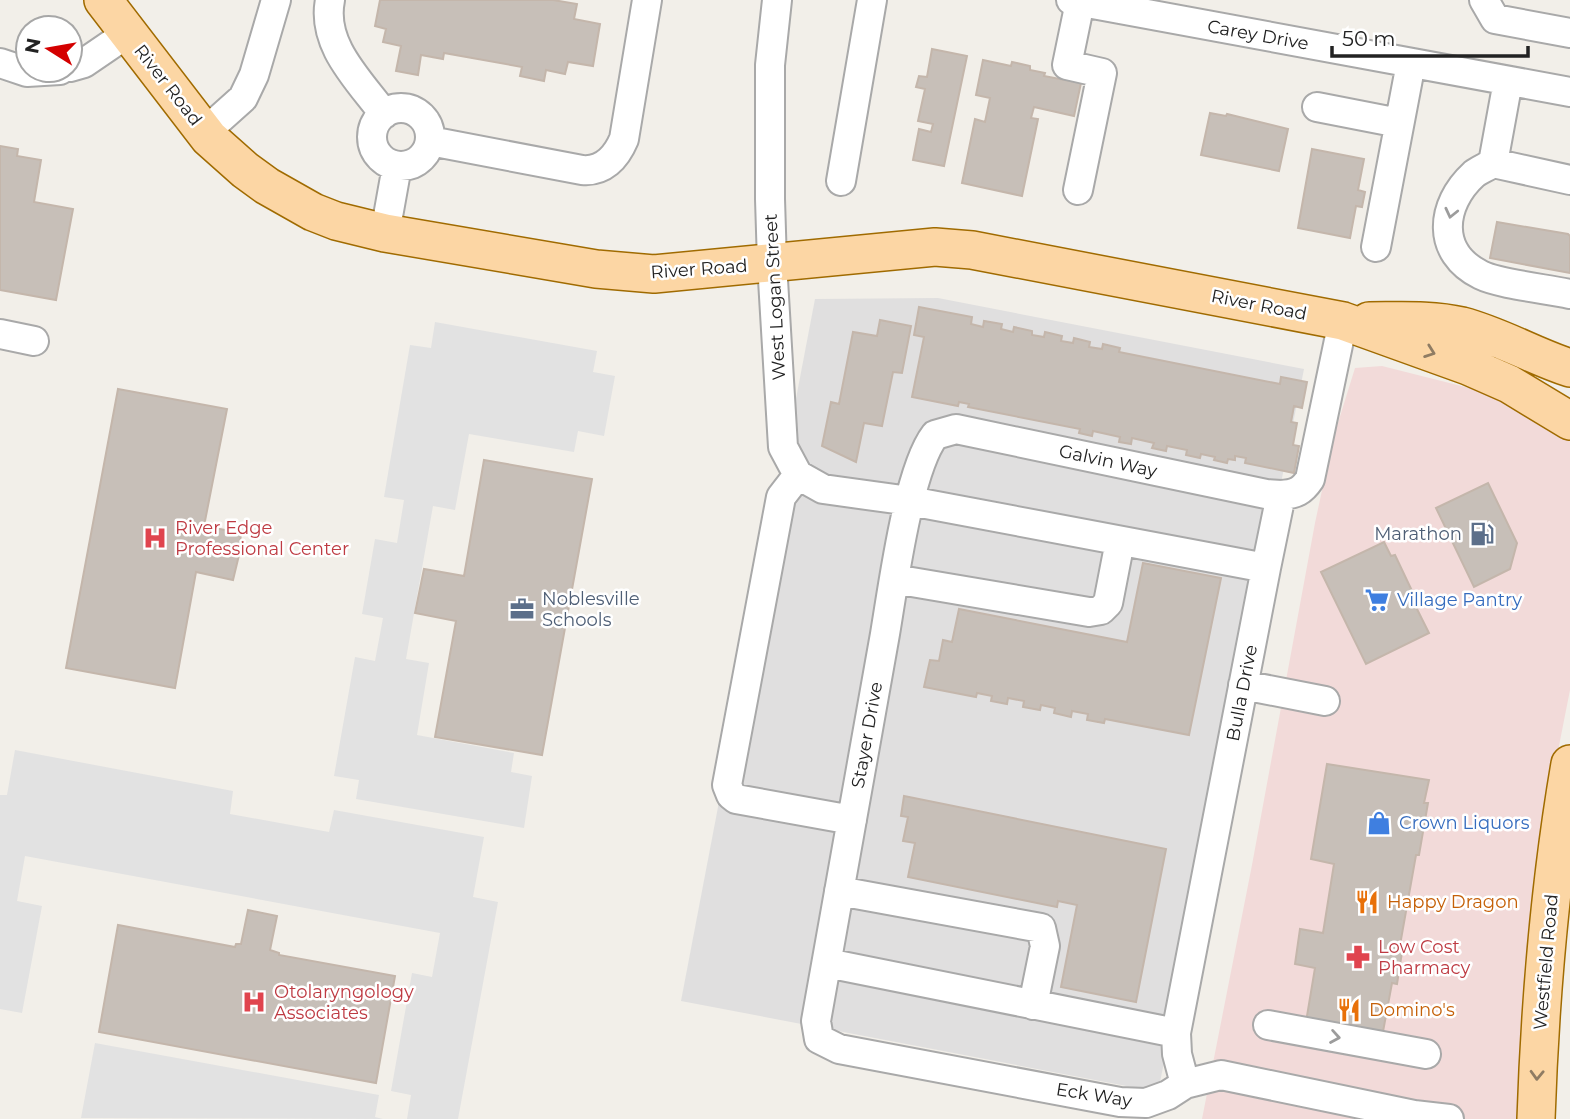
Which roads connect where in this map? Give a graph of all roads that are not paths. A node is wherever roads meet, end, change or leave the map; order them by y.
1 (103, 0) edge
2 (276, 0) edge
3 (330, 0) edge
4 (647, 0) edge
5 (777, 0) edge
6 (872, 0) edge
7 (1484, 0) edge
8 (1076, 1) edge
9 (128, 33) junction
10 (1570, 33) edge
11 (84, 62) edge
12 (1411, 63) junction
13 (1508, 80) junction
14 (1570, 92) edge
15 (1317, 107) dead end
16 (384, 114) junction
17 (1399, 123) junction
18 (205, 132) junction
19 (430, 141) junction
20 (1493, 163) junction
21 (397, 166) junction
22 (1570, 180) edge
23 (841, 181) dead end
24 (1078, 190) dead end
25 (385, 233) junction
26 (1376, 247) dead end
27 (772, 263) junction
28 (1570, 294) edge
29 (1343, 321) junction
30 (0, 334) edge
31 (34, 341) dead end
32 (1570, 368) edge
33 (1570, 421) edge
34 (935, 435) joint
35 (798, 475) junction
36 (1281, 495) junction
37 (910, 501) junction
38 (1120, 541) junction
39 (1266, 568) junction
40 (894, 579) junction
41 (1243, 685) junction
42 (1325, 701) dead end
43 (1570, 764) edge
44 (852, 820) junction
45 (839, 891) junction
46 (827, 963) junction
47 (1033, 1005) junction
48 (1268, 1025) dead end
49 (1176, 1034) junction
50 (819, 1039) joint
51 (1426, 1054) dead end
52 (1185, 1084) junction
53 (1449, 1119) edge
54 (1536, 1119) edge

1 - 9 main road, River Road
2 - 18 street
3 - 16 street
4 - 19 street
5 - 27 street, West Logan Street
6 - 23 street
7 - 10 street
8 - 12 street, Carey Drive
8 - 24 street
9 - 11 street
9 - 18 main road, River Road
12 - 13 street, Carey Drive
12 - 17 street
13 - 14 street, Carey Drive
13 - 20 street
15 - 17 street
16 - 19 street
16 - 21 street
17 - 26 street
18 - 25 main road, River Road
19 - 21 street
20 - 22 street
20 -> 28 street
21 - 25 street
25 - 27 main road, River Road
27 - 29 main road, River Road
27 - 35 street, West Logan Street
29 - 32 main road, River Road
29 -> 33 main road, River Road
29 - 36 street
30 - 31 street
34 - 36 street, Galvin Way
34 - 37 street, Stayer Drive
35 - 37 street
35 - 44 street
36 - 39 street, Bulla Drive
37 - 38 street
37 - 40 street, Stayer Drive
38 - 39 street
38 - 40 street
39 - 41 street, Bulla Drive
40 - 44 street, Stayer Drive
41 - 42 street
41 - 49 street, Bulla Drive
43 -> 54 main road, Westfield Road
44 - 45 street, Stayer Drive
45 - 46 street, Stayer Drive
45 - 47 street
46 - 47 street
46 - 50 street, Stayer Drive
47 - 49 street
48 -> 51 street
49 - 52 street, Bulla Drive
50 - 52 street, Eck Way
52 - 53 street, Eck Way

